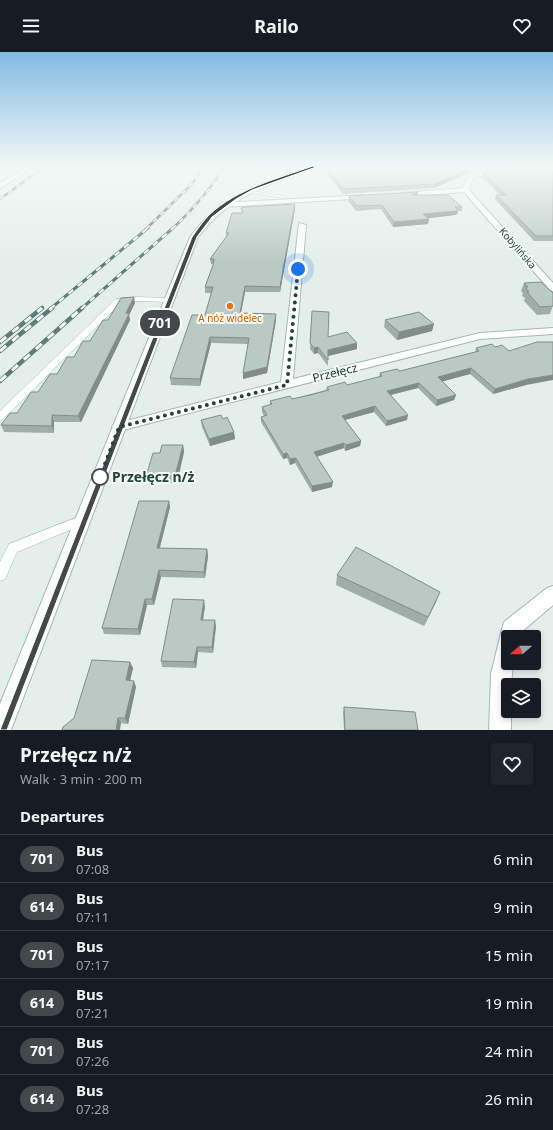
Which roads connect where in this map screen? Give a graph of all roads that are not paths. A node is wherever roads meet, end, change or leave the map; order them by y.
1 (234, 199) edge
2 (340, 199) edge
3 (474, 199) edge
4 (222, 205) junction
5 (302, 225) dead end
6 (553, 288) edge
7 (169, 300) junction
8 (553, 331) edge
9 (287, 385) junction
10 (0, 417) edge
11 (119, 427) junction
12 (83, 520) junction
13 (0, 575) edge
14 (553, 594) edge
15 (511, 630) edge
16 (502, 670) edge
17 (0, 730) edge
18 (500, 730) edge

1 - 4 street
2 - 4 street
3 - 6 street, Kobylińska
4 - 7 street
5 - 9 street
7 - 10 lane
7 - 11 street
8 - 9 street, Przełęcz
9 - 11 street, Przełęcz
11 - 12 street
12 - 13 lane
12 - 17 street
14 - 15 street
16 - 18 street

